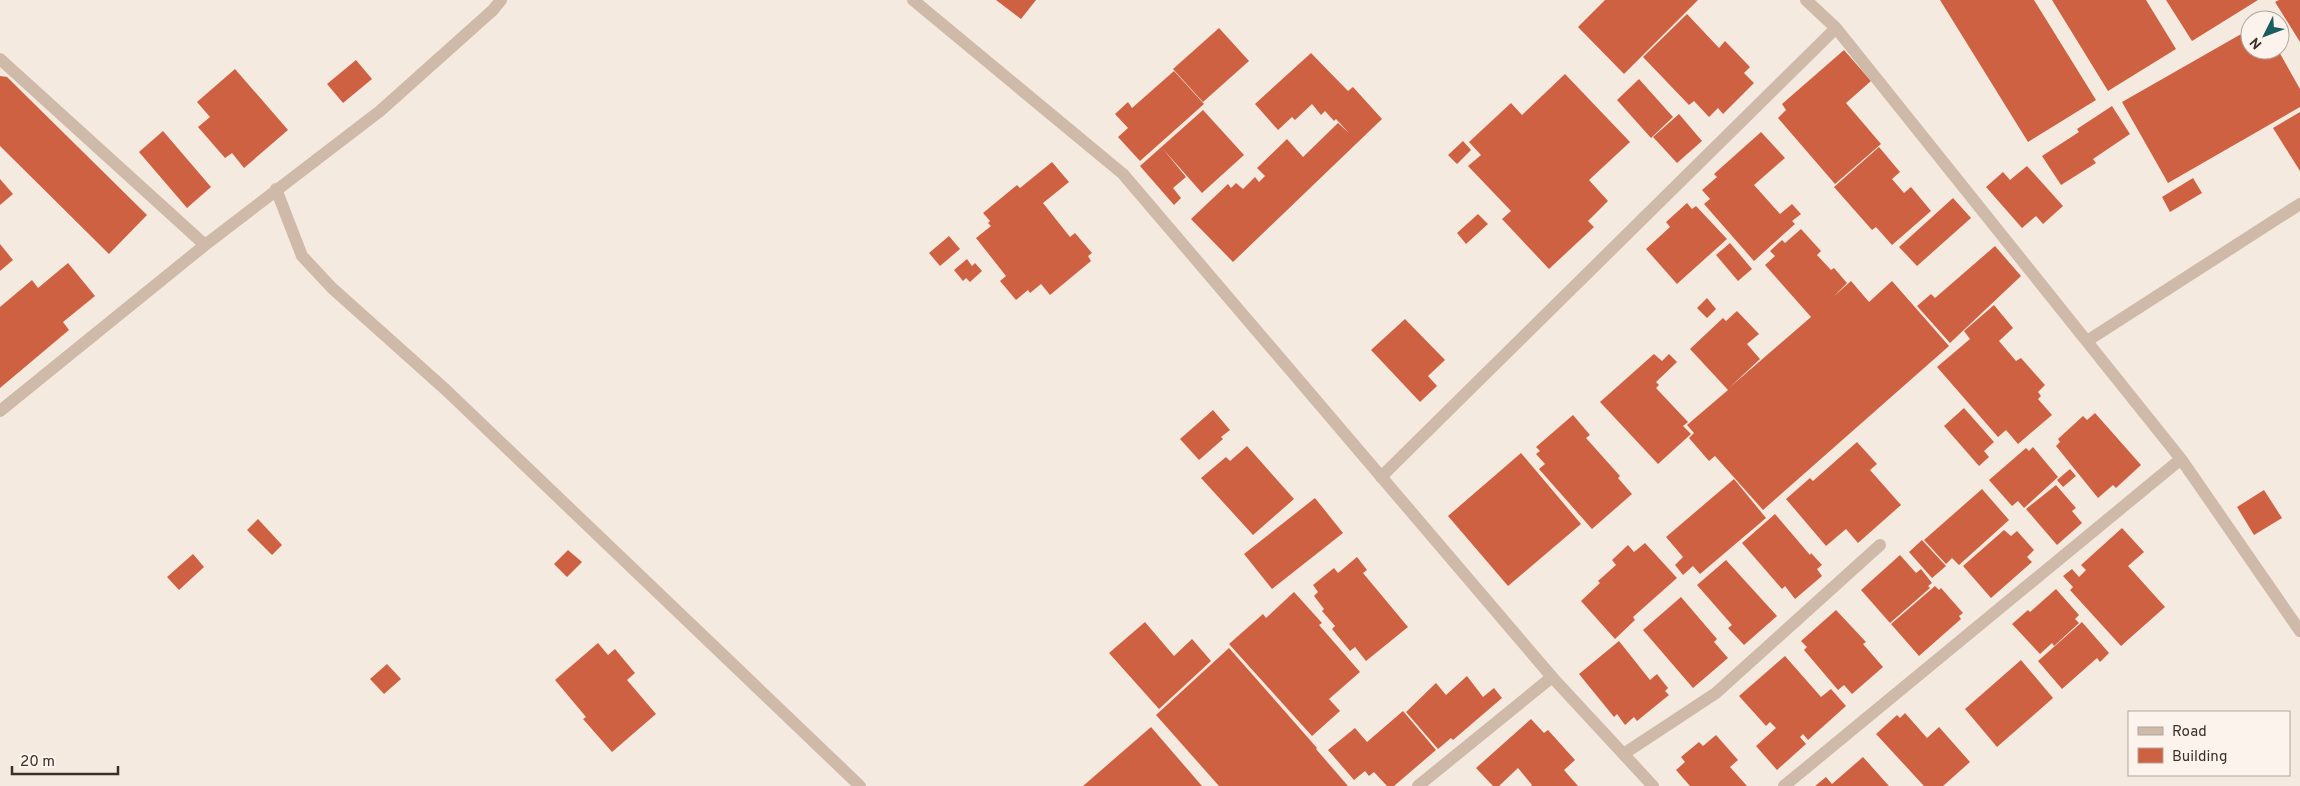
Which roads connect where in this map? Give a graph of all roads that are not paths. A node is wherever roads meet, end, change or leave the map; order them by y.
1 (501, 0) edge
2 (913, 0) edge
3 (1806, 0) edge
4 (1836, 28) junction
5 (0, 59) edge
6 (276, 190) junction
7 (2300, 204) edge
8 (205, 245) junction
9 (2087, 341) junction
10 (0, 411) edge
11 (2181, 459) junction
12 (1381, 477) junction
13 (1880, 545) dead end
14 (2300, 631) edge
15 (1552, 677) junction
16 (1624, 753) junction
17 (860, 786) edge
18 (1418, 786) edge
19 (1652, 786) edge
20 (1784, 786) edge

1 - 6 street
2 - 12 street
3 - 4 street
4 - 9 street
4 - 12 street
5 - 8 street
6 - 8 street
6 - 17 street
7 - 9 street
8 - 10 street
9 - 11 street
11 - 14 street
11 - 20 street
12 - 15 street
13 - 16 street
15 - 16 street
15 - 18 street
16 - 19 street

